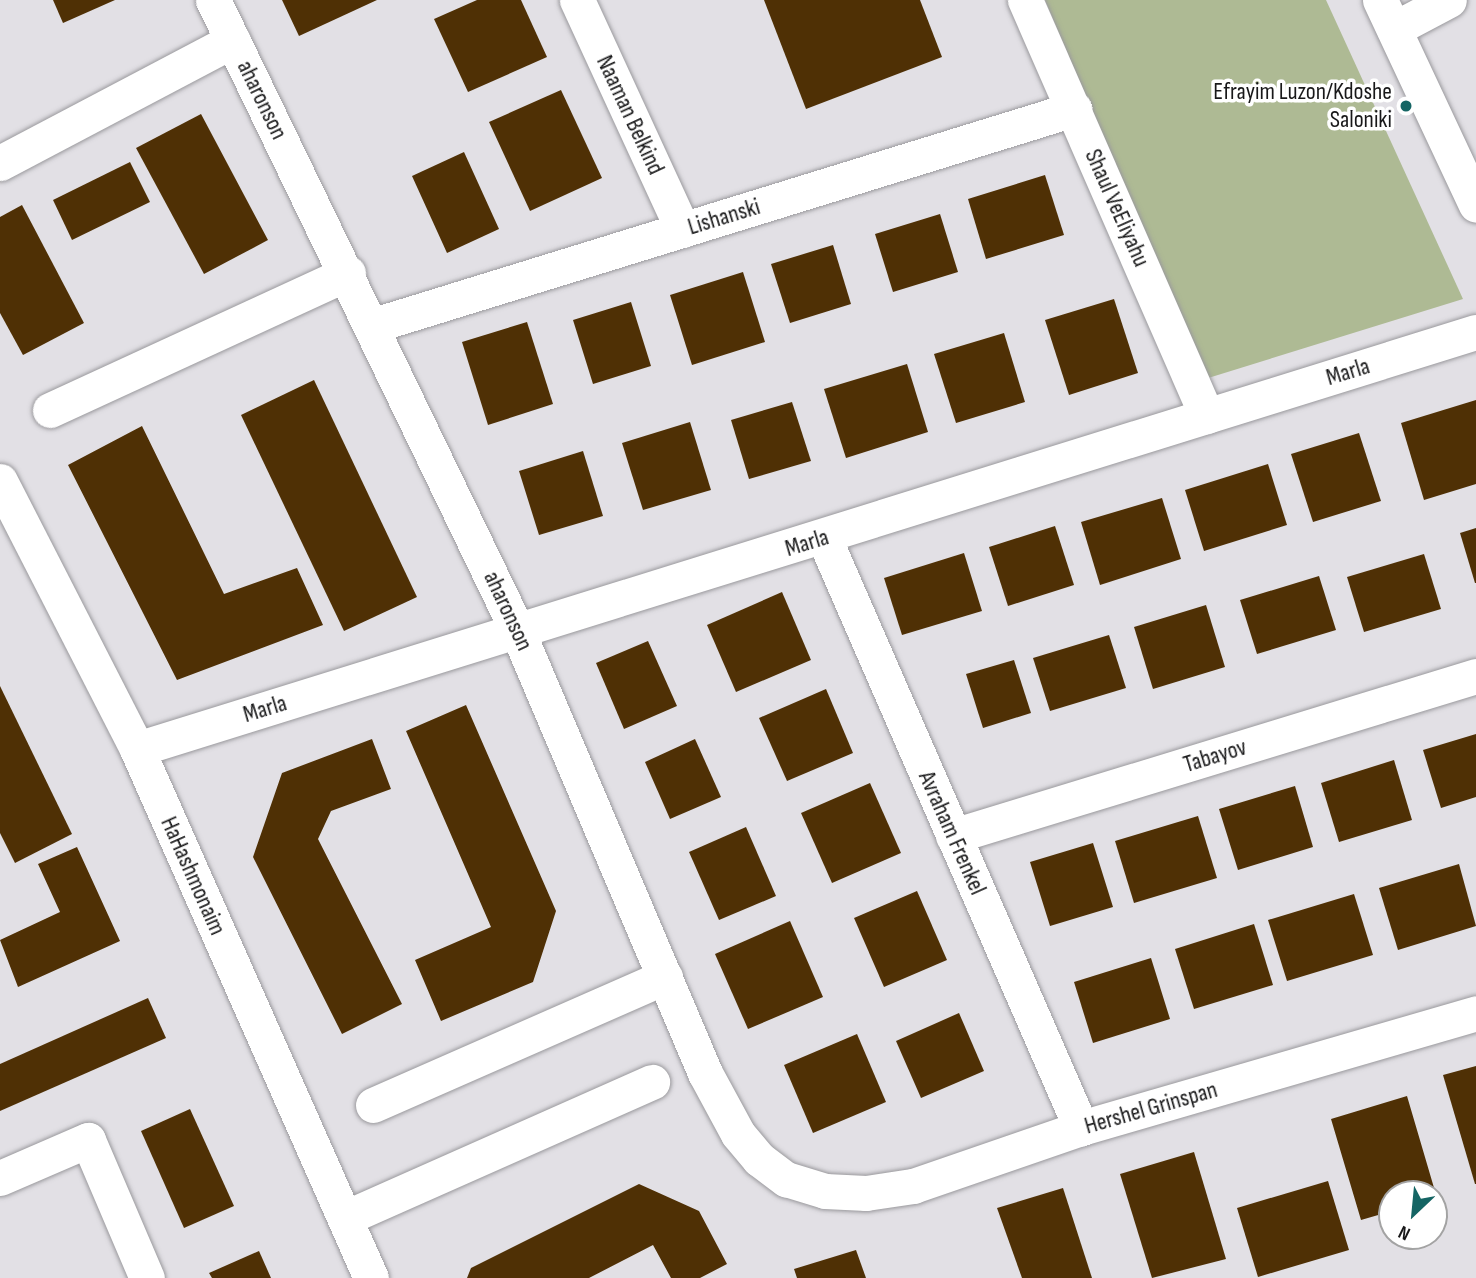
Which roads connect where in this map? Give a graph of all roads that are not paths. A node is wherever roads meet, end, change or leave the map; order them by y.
1 (213, 0) edge
2 (576, 0) edge
3 (1025, 0) edge
4 (1449, 0) edge
5 (1387, 14) edge
6 (233, 40) junction
7 (1074, 109) junction
8 (0, 163) edge
9 (1476, 205) edge
10 (682, 230) junction
11 (348, 273) junction
12 (374, 325) junction
13 (1476, 332) edge
14 (50, 410) dead end
15 (1207, 416) junction
16 (0, 481) edge
17 (824, 538) junction
18 (517, 630) junction
19 (1476, 676) edge
20 (137, 749) junction
21 (953, 836) junction
22 (664, 977) junction
23 (1476, 1013) edge
24 (652, 1082) dead end
25 (373, 1104) dead end
26 (1081, 1128) junction
27 (0, 1178) edge
28 (825, 1191) joint
29 (345, 1218) junction
30 (147, 1278) edge
31 (371, 1278) edge

1 - 6 street, aharonson
2 - 10 street, Naaman Belkind
3 - 7 street, Shaul VeEliyahu
4 - 5 street
5 - 9 street
6 - 8 street
6 - 11 street, aharonson
7 - 10 street, Lishanski
7 - 15 street, Shaul VeEliyahu
10 - 12 street, Lishanski
11 - 12 street, aharonson
11 - 14 street
12 - 18 street, aharonson
13 - 15 street, Marla
15 - 17 street, Marla
16 - 20 street, HaHashmonaim
17 - 18 street, Marla
17 - 21 street, Avraham Frenkel
18 - 20 street, Marla
18 - 22 street, aharonson
19 - 21 street, Tabayov
20 - 29 street, HaHashmonaim
21 - 26 street, Avraham Frenkel
22 - 25 street
22 - 28 street, aharonson
23 - 26 street, Hershel Grinspan
24 - 29 street
26 - 28 street, Hershel Grinspan
27 - 30 street
29 - 31 street, HaHashmonaim

